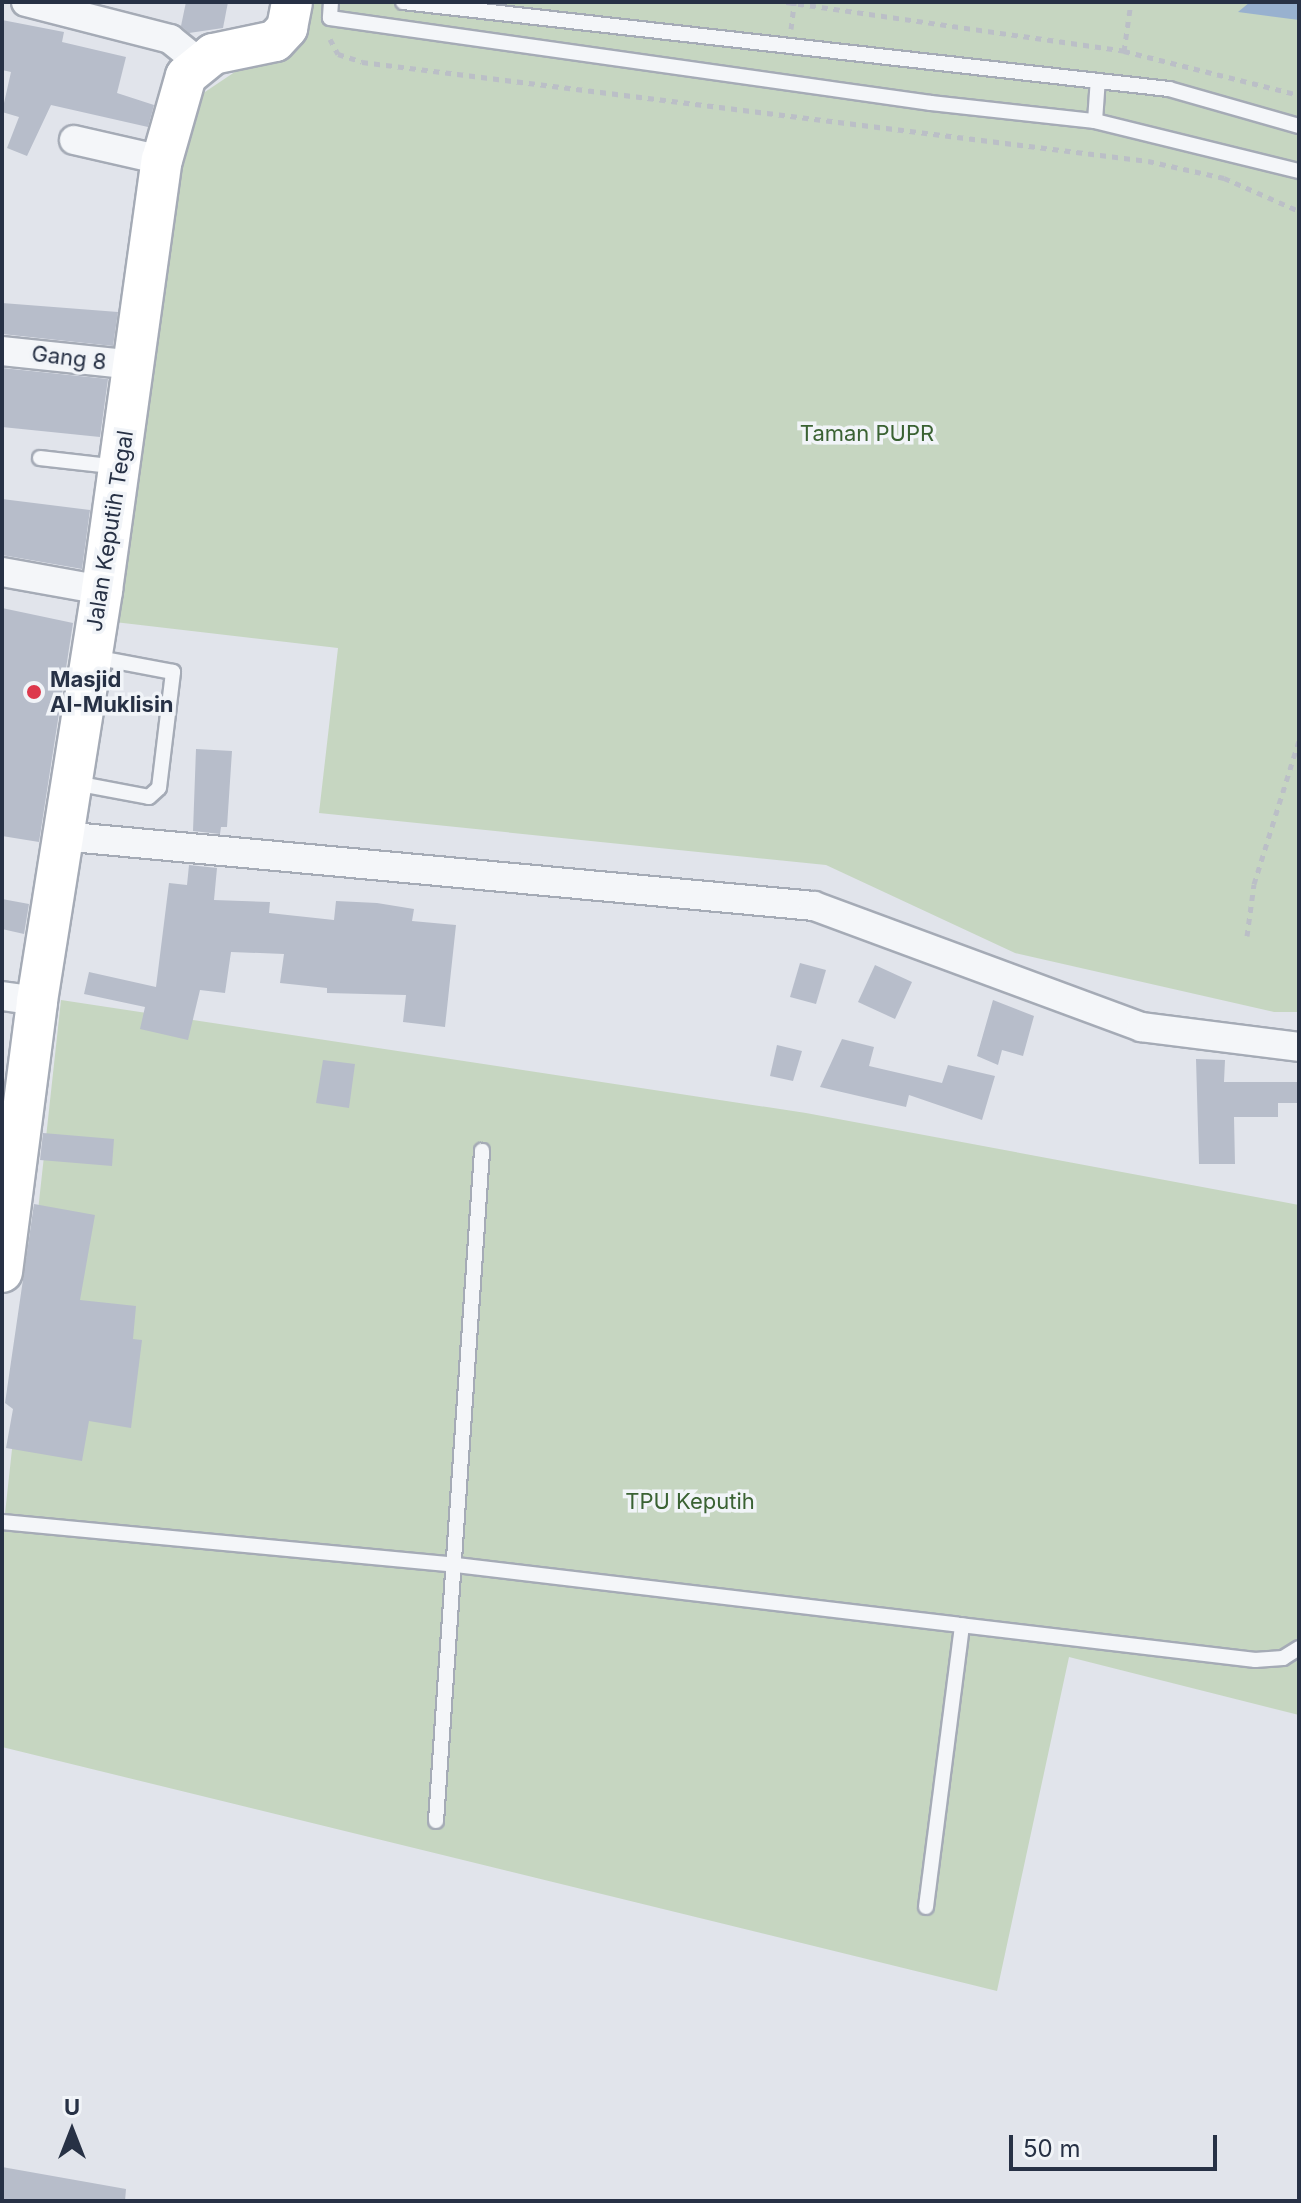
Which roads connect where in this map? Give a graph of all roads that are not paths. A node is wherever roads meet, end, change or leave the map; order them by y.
1 (26, 2) edge
2 (292, 2) edge
3 (331, 2) edge
4 (403, 2) edge
5 (567, 20) junction
6 (570, 49) junction
7 (198, 62) junction
8 (1098, 82) junction
9 (1095, 121) junction
10 (1299, 126) edge
11 (74, 140) dead end
12 (162, 160) junction
13 (1299, 171) edge
14 (2, 351) edge
15 (135, 365) junction
16 (40, 458) dead end
17 (119, 467) junction
18 (2, 572) edge
19 (102, 590) junction
20 (90, 656) junction
21 (70, 782) junction
22 (61, 836) junction
23 (19, 998) edge
24 (1299, 1047) edge
25 (482, 1151) dead end
26 (2, 1272) edge
27 (2, 1522) edge
28 (456, 1565) junction
29 (962, 1625) junction
30 (1299, 1648) edge
31 (436, 1821) dead end
32 (926, 1907) dead end

1 - 7 street
2 - 7 main road
3 - 6 lane
4 - 5 lane
5 - 6 lane
5 - 8 lane
6 - 9 lane
7 - 12 main road, Jalan Keputih Tegal
8 - 9 lane
8 - 10 lane
9 - 13 lane
11 - 12 street
12 - 15 main road, Jalan Keputih Tegal
14 - 15 street, Gang 8
15 - 17 main road, Jalan Keputih Tegal
16 - 17 lane
17 - 19 main road, Jalan Keputih Tegal
18 - 19 street
19 - 20 main road, Jalan Keputih Tegal
20 - 21 main road, Jalan Keputih Tegal
20 - 21 lane
21 - 22 main road, Jalan Keputih Tegal
22 - 23 main road, Jalan Keputih Tegal
22 - 24 street
23 - 26 main road, Jalan Keputih Tegal
25 - 28 lane
27 - 28 lane
28 - 29 lane
28 - 31 lane
29 - 30 lane
29 - 32 lane

